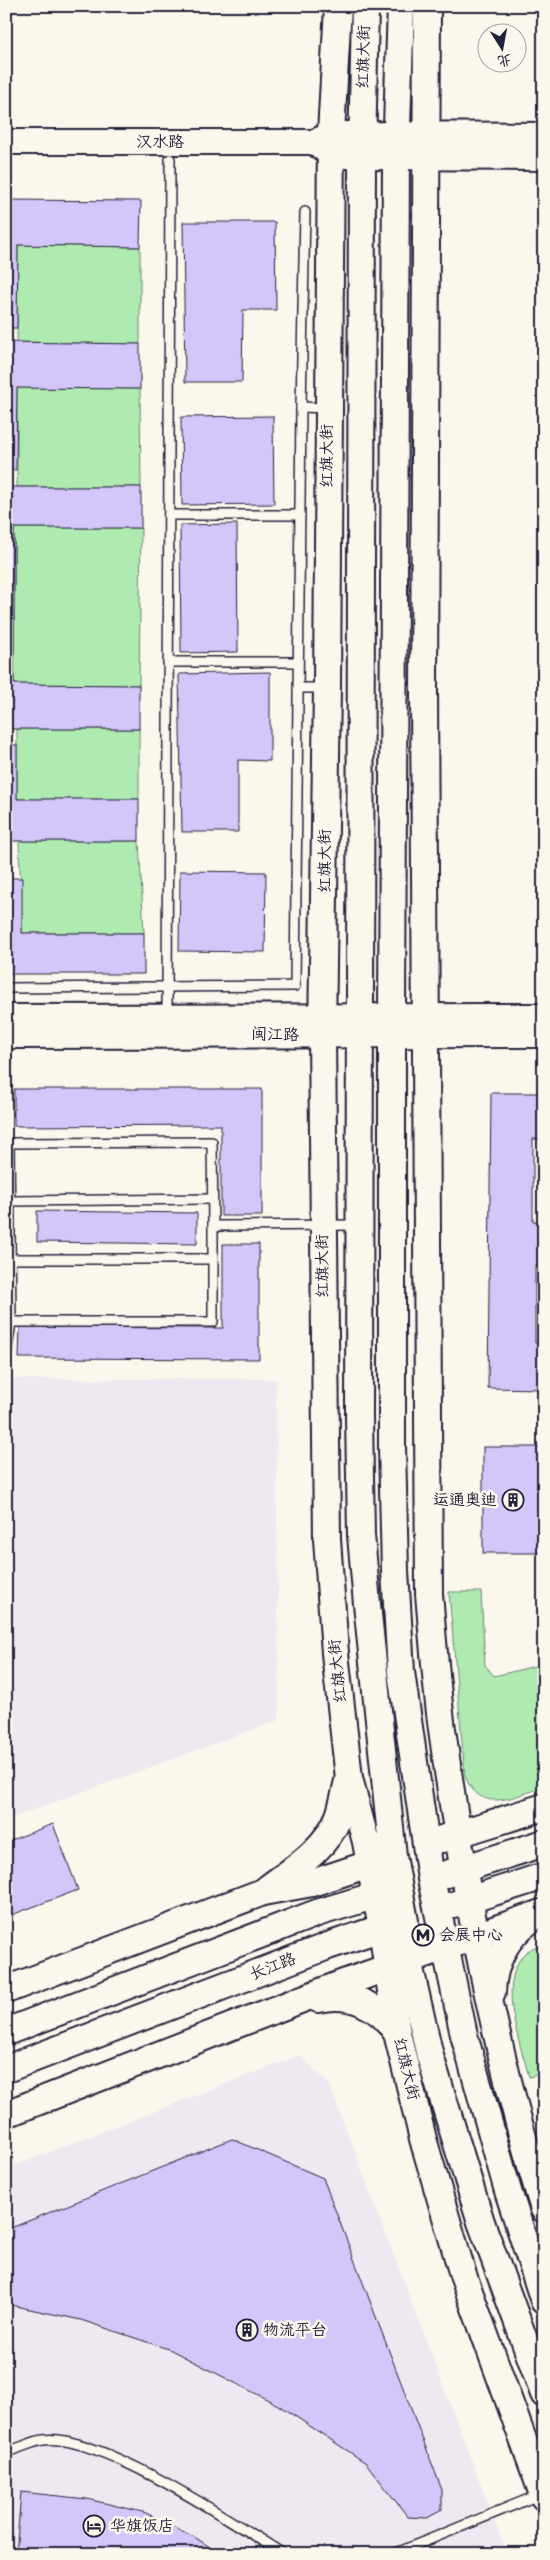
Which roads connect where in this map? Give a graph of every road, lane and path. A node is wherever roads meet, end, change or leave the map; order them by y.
1 (338, 6) edge
2 (365, 6) edge
3 (401, 6) edge
4 (427, 6) edge
5 (544, 135) edge
6 (6, 142) edge
7 (325, 144) junction
8 (362, 146) junction
9 (397, 146) junction
10 (427, 146) junction
11 (544, 158) edge
12 (170, 159) dead end
13 (305, 212) dead end
14 (301, 407) junction
15 (327, 408) junction
16 (169, 515) junction
17 (300, 515) junction
18 (168, 662) junction
19 (298, 662) junction
20 (298, 688) junction
21 (327, 688) junction
22 (6, 988) edge
23 (167, 988) junction
24 (544, 1016) edge
25 (6, 1017) edge
26 (167, 1025) junction
27 (360, 1025) junction
28 (392, 1025) junction
29 (323, 1026) junction
30 (426, 1026) junction
31 (544, 1035) edge
32 (6, 1036) edge
33 (8, 1143) edge
34 (212, 1199) junction
35 (10, 1201) junction
36 (322, 1225) junction
37 (360, 1225) junction
38 (213, 1226) junction
39 (8, 1259) edge
40 (213, 1259) junction
41 (544, 1275) edge
42 (544, 1305) edge
43 (9, 1322) edge
44 (6, 1355) edge
45 (349, 1778) junction
46 (450, 1778) junction
47 (540, 1808) edge
48 (457, 1834) junction
49 (544, 1843) edge
50 (426, 1844) junction
51 (393, 1856) junction
52 (369, 1865) junction
53 (462, 1869) junction
54 (544, 1876) edge
55 (431, 1879) junction
56 (263, 1892) junction
57 (387, 1892) junction
58 (469, 1900) junction
59 (437, 1910) junction
60 (542, 1913) edge
61 (393, 1924) junction
62 (476, 1936) junction
63 (445, 1947) junction
64 (398, 1964) junction
65 (6, 1990) edge
66 (491, 2002) junction
67 (286, 2005) junction
68 (6, 2032) edge
69 (396, 2033) junction
70 (6, 2069) edge
71 (6, 2114) edge
72 (544, 2209) edge
73 (538, 2269) edge
74 (544, 2301) edge
75 (544, 2394) edge
76 (6, 2452) edge
77 (543, 2494) edge
78 (283, 2554) edge
79 (394, 2554) edge

1 - 7 main road, 红旗大街
2 - 8 main road, 红旗大街
3 - 9 main road
4 - 10 main road
5 - 10 main road, 汉水路
6 - 7 main road, 汉水路
7 - 8 main road, 汉水路
7 - 15 main road, 红旗大街
8 - 9 main road, 汉水路
8 - 27 main road, 红旗大街
9 - 10 main road, 汉水路
9 - 28 main road
10 - 11 main road, 汉水路
10 - 30 main road
12 - 16 lane
13 - 14 lane
14 - 15 lane
14 - 17 lane
15 - 21 main road, 红旗大街
16 - 17 lane
16 - 18 lane
17 - 19 lane
18 - 19 lane
18 - 23 lane
19 - 20 lane
20 - 21 lane
20 - 23 lane
21 - 29 main road, 红旗大街
22 - 23 lane
23 - 26 lane
24 - 30 main road, 闽江路
25 - 26 main road, 闽江路
26 - 29 main road, 闽江路
26 - 32 main road, 闽江路
27 - 28 main road, 闽江路
27 - 29 main road, 闽江路
27 - 37 main road, 红旗大街
28 - 30 main road, 闽江路
28 - 50 main road
29 - 36 main road, 红旗大街
30 - 31 main road, 闽江路
30 - 46 main road
33 - 34 lane
33 - 35 lane
34 - 35 lane
34 - 38 lane
35 - 39 lane
36 - 37 lane
36 - 38 lane
36 - 45 main road, 红旗大街
37 - 51 main road, 红旗大街
38 - 40 lane
39 - 40 lane
39 - 43 lane
40 - 43 lane
41 - 42 lane
43 - 44 lane
45 - 52 main road, 红旗大街
45 - 56 main road
46 - 47 main road
46 - 48 main road
47 - 48 main road
48 - 50 main road
48 - 53 main road
49 - 53 main road
50 - 51 main road
50 - 55 main road
51 - 52 main road
51 - 57 main road, 红旗大街
52 - 56 main road
52 - 57 main road, 红旗大街
53 - 55 main road
53 - 58 main road
54 - 58 main road, 长江路
55 - 57 main road
55 - 59 main road
56 - 65 main road
57 - 61 main road, 红旗大街
57 - 68 main road
58 - 59 main road, 长江路
58 - 62 main road
59 - 61 main road, 长江路
59 - 63 main road
60 - 62 main road
60 - 66 main road
61 - 64 main road, 红旗大街
61 - 70 main road, 长江路
62 - 63 main road
62 - 66 main road
63 - 64 main road
63 - 73 main road
64 - 67 main road
64 - 69 main road, 红旗大街
64 - 75 main road, 红旗大街
66 - 72 main road
67 - 69 main road
67 - 71 main road
69 - 77 main road, 红旗大街
73 - 74 main road
76 - 78 lane
77 - 79 lane

